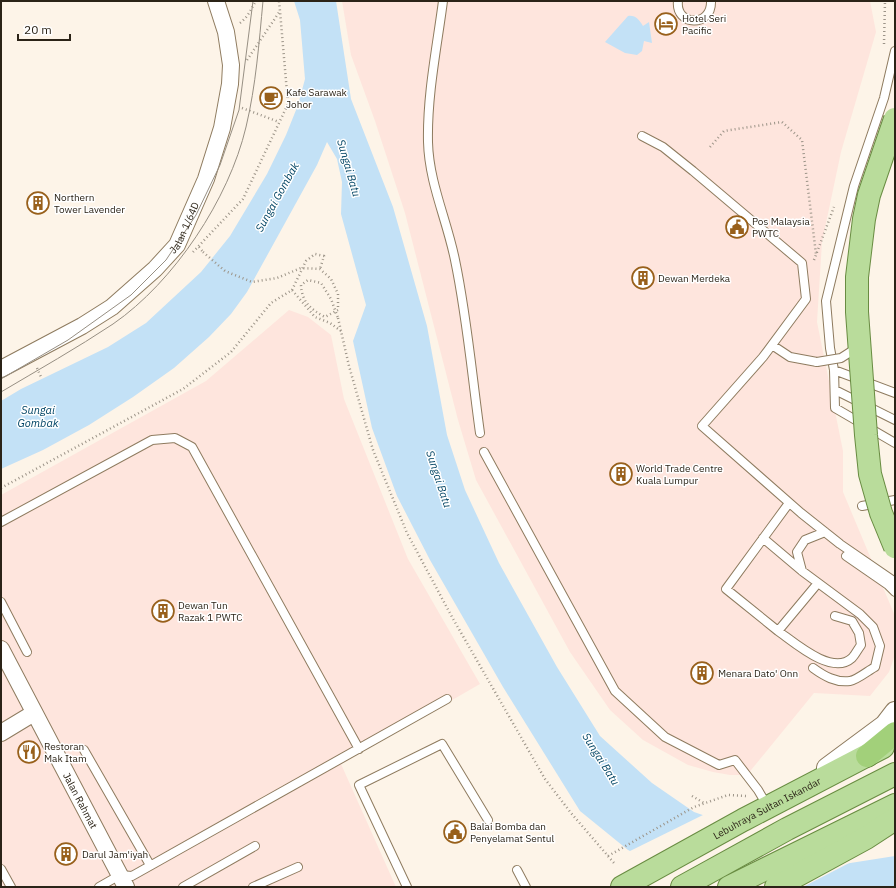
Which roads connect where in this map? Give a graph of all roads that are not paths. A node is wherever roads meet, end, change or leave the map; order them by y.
1 (216, 1) edge
2 (443, 1) edge
3 (711, 1) edge
4 (676, 2) edge
5 (895, 51) edge
6 (895, 119) edge
7 (642, 136) dead end
8 (772, 344) junction
9 (859, 346) junction
10 (1, 369) edge
11 (834, 370) junction
12 (835, 390) junction
13 (895, 393) edge
14 (895, 420) edge
15 (480, 434) dead end
16 (895, 443) edge
17 (484, 452) dead end
18 (895, 500) edge
19 (789, 503) junction
20 (862, 506) dead end
21 (1, 522) edge
22 (825, 532) junction
23 (763, 538) junction
24 (895, 547) edge
25 (846, 556) dead end
26 (802, 571) junction
27 (895, 582) edge
28 (818, 583) junction
29 (895, 592) edge
30 (1, 602) edge
31 (835, 616) dead end
32 (778, 631) junction
33 (1, 649) edge
34 (27, 652) dead end
35 (813, 668) dead end
36 (447, 700) dead end
37 (895, 712) edge
38 (34, 713) junction
39 (895, 733) edge
40 (1, 734) edge
41 (895, 737) edge
42 (895, 741) edge
43 (359, 749) junction
44 (84, 750) dead end
45 (867, 756) junction
46 (895, 774) edge
47 (775, 804) junction
48 (895, 805) edge
49 (895, 819) edge
50 (488, 820) dead end
51 (255, 846) dead end
52 (150, 865) junction
53 (298, 867) dead end
54 (1, 868) edge
55 (517, 870) dead end
56 (123, 881) edge
57 (631, 882) edge
58 (11, 887) edge
59 (99, 887) edge
60 (183, 887) edge
61 (253, 887) edge
62 (407, 887) edge
63 (526, 887) edge
64 (682, 887) edge
65 (729, 887) edge
66 (776, 887) edge

1 - 10 street, Jalan 1/64D
2 - 15 lane
3 - 4 lane
5 - 11 lane
6 - 9 main road, bridge
7 - 8 lane
8 - 9 lane, bridge
8 - 19 lane
9 - 24 main road, bridge
11 - 12 lane
11 - 13 lane
12 - 14 lane
12 - 16 lane
17 - 47 lane
18 - 20 lane
19 - 22 lane
19 - 23 lane
21 - 43 lane
22 - 26 lane
22 - 27 lane
23 - 26 lane
23 - 32 lane
25 - 29 lane
26 - 28 lane
28 - 32 lane
28 - 35 lane
30 - 34 lane
31 - 32 lane
33 - 38 street, Jalan Rahmat
36 - 43 lane
37 - 47 street
38 - 40 street
38 - 56 street, Jalan Rahmat
39 - 45 highway
41 - 45 highway
42 - 45 main road, Lebuhraya Sultan Iskandar
43 - 52 lane
44 - 52 lane
45 - 47 main road, Lebuhraya Sultan Iskandar
46 - 64 main road
47 - 57 main road, Lebuhraya Sultan Iskandar
48 - 65 main road
49 - 66 main road
50 - 62 lane
51 - 60 lane
52 - 56 lane
53 - 61 lane
54 - 58 lane
55 - 63 lane
56 - 59 lane

